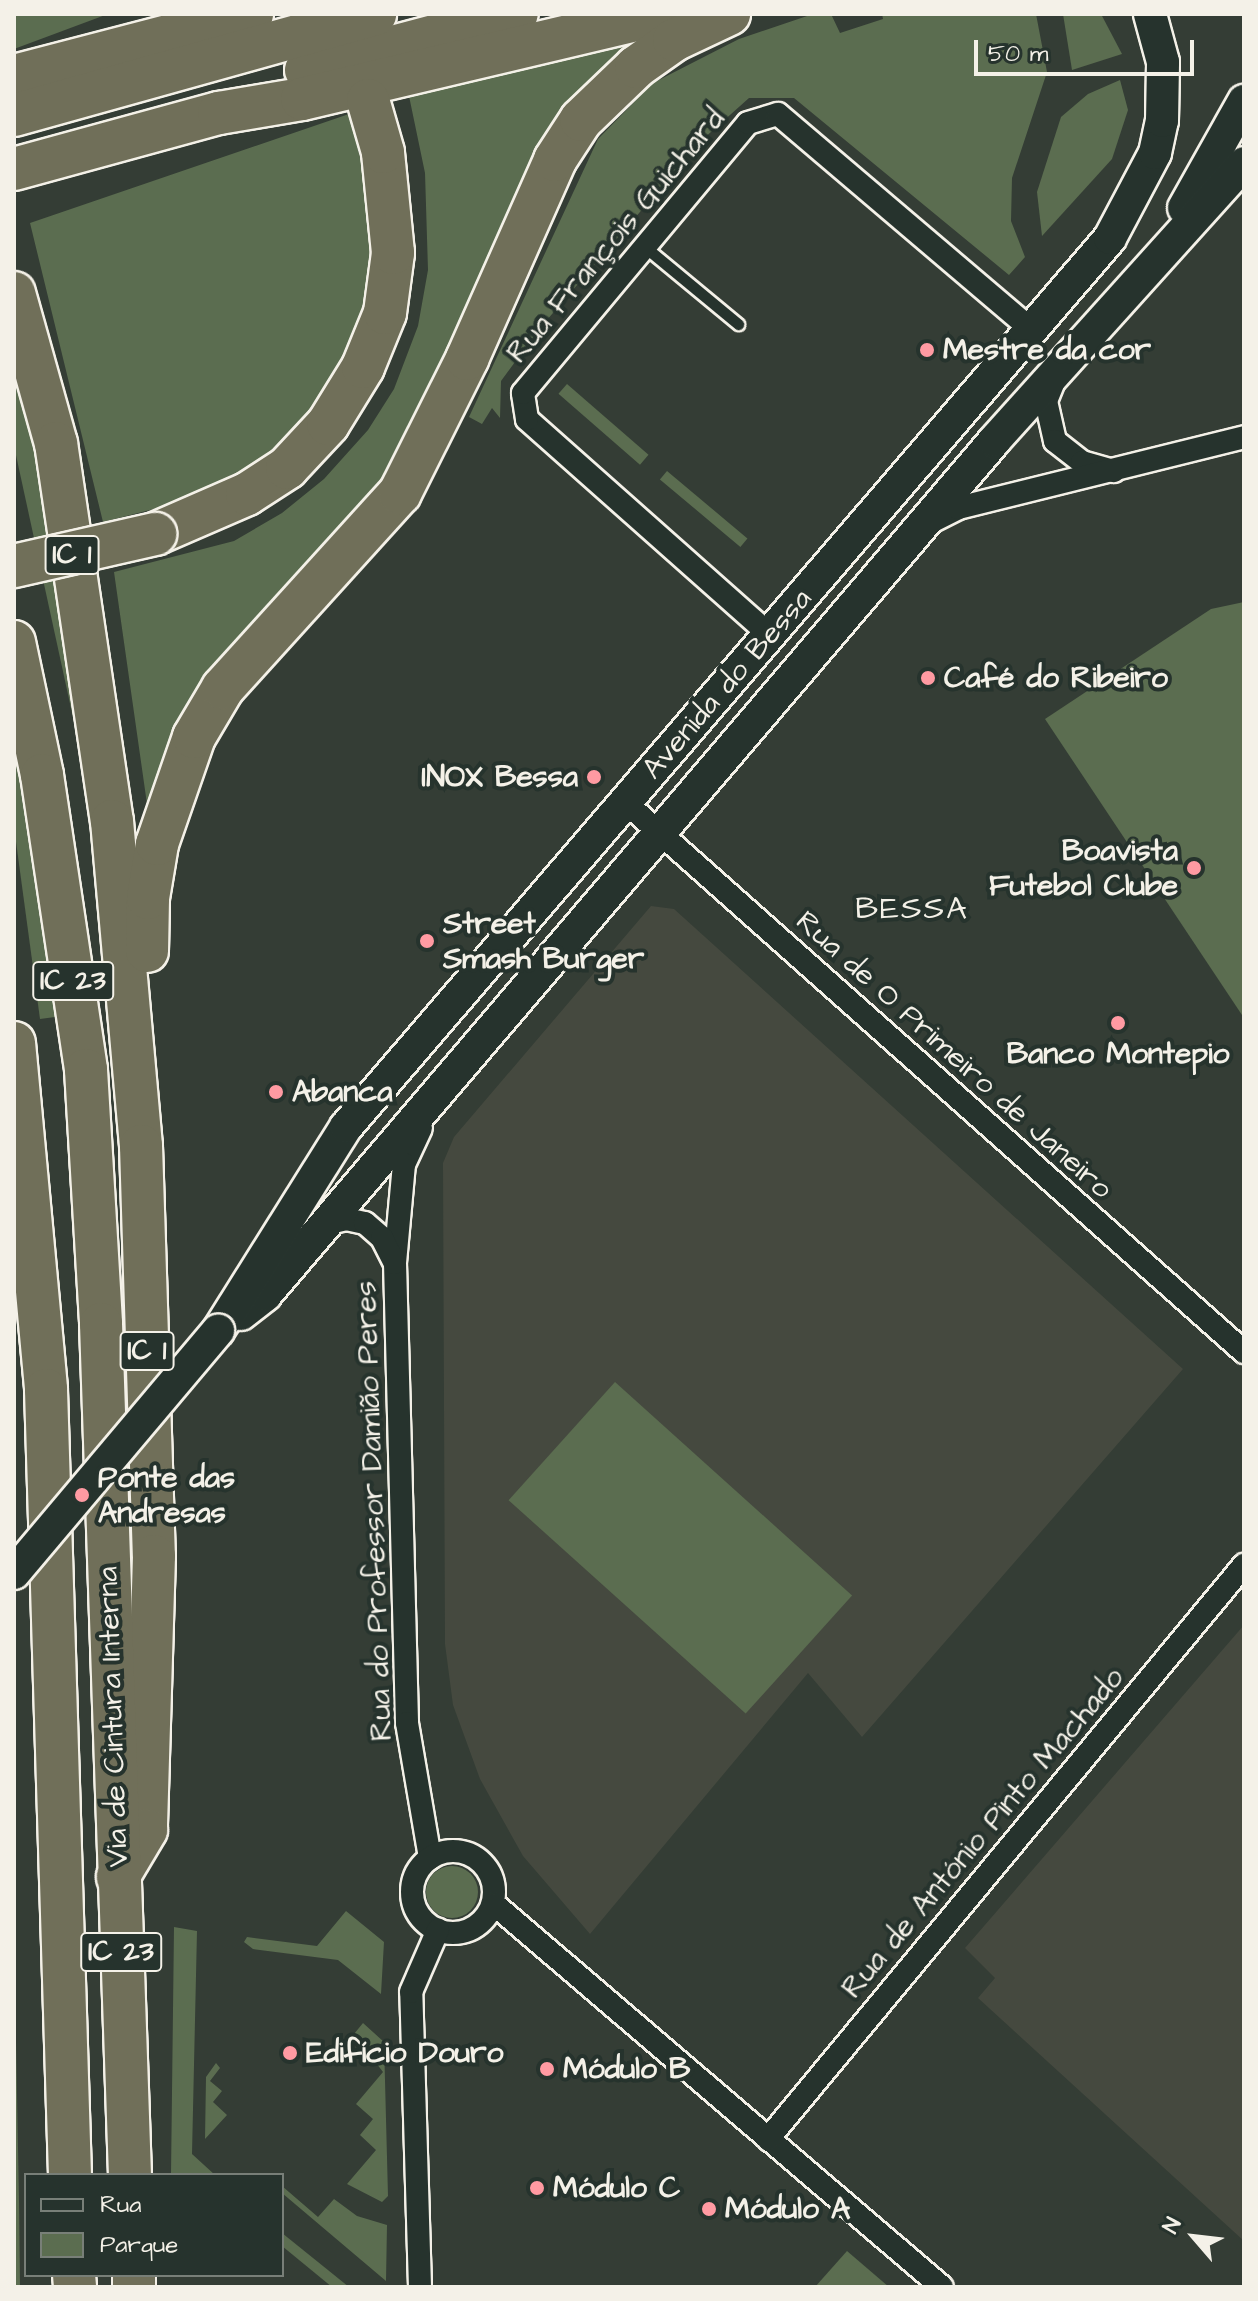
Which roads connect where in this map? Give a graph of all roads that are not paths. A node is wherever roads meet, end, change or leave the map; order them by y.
1 (143, 14) edge
2 (252, 14) edge
3 (517, 14) edge
4 (662, 14) edge
5 (729, 14) edge
6 (1150, 14) edge
7 (378, 15) edge
8 (87, 54) junction
9 (368, 100) dead end
10 (16, 101) edge
11 (1244, 101) edge
12 (219, 113) junction
13 (1244, 163) edge
14 (23, 167) edge
15 (645, 247) junction
16 (14, 293) edge
17 (1125, 293) junction
18 (738, 324) dead end
19 (1028, 327) junction
20 (1058, 371) junction
21 (1244, 437) edge
22 (1115, 472) junction
23 (922, 526) junction
24 (14, 566) edge
25 (770, 635) junction
26 (14, 642) edge
27 (625, 802) junction
28 (660, 834) junction
29 (131, 1001) junction
30 (14, 1043) edge
31 (433, 1102) junction
32 (325, 1224) junction
33 (395, 1263) junction
34 (218, 1331) junction
35 (1244, 1352) edge
36 (1244, 1565) edge
37 (14, 1573) edge
38 (430, 1858) junction
39 (118, 1877) junction
40 (494, 1904) junction
41 (438, 1930) junction
42 (768, 2139) junction
43 (70, 2173) edge
44 (130, 2173) edge
45 (420, 2287) edge
46 (942, 2287) edge

1 - 8 highway
2 - 8 highway
3 - 12 highway
4 - 12 highway
5 - 29 highway
6 - 19 main road, Avenida do Bessa
7 - 10 highway
8 - 10 highway
9 - 24 highway, bridge
11 - 17 main road, Avenida do Bessa
12 - 14 highway
13 - 17 main road, Avenida do Bessa
15 - 18 lane
15 - 19 street, Rua François Guichard
15 - 25 street, Rua François Guichard
16 - 29 highway, IC 1
17 - 20 main road, Avenida do Bessa
19 - 25 main road, Avenida do Bessa
20 - 22 street
20 - 23 main road, Avenida do Bessa
21 - 22 street
22 - 23 street
23 - 28 main road, Avenida do Bessa
25 - 27 main road, Avenida do Bessa
26 - 39 highway, Via de Cintura Interna / IC 23
27 - 28 street, Rua de O Primeiro de Janeiro
27 - 34 main road, Avenida do Bessa
28 - 31 main road, Avenida do Bessa
28 - 35 street, Rua de O Primeiro de Janeiro
29 - 39 highway, IC 1
30 - 43 highway, Via de Cintura Interna / IC 23
31 - 32 main road, Avenida do Bessa
31 - 33 street, Rua do Professor Damião Peres
32 - 33 street, Rua do Professor Damião Peres
32 - 34 main road, Avenida do Bessa
33 - 38 street, Rua do Professor Damião Peres
34 - 37 main road, Avenida do Bessa, bridge
36 - 42 street, Rua de António Pinto Machado
38 - 40 street
38 - 41 street
39 - 44 highway, Via de Cintura Interna / IC 23
40 - 41 street
40 - 42 street
41 - 45 street
42 - 46 street

